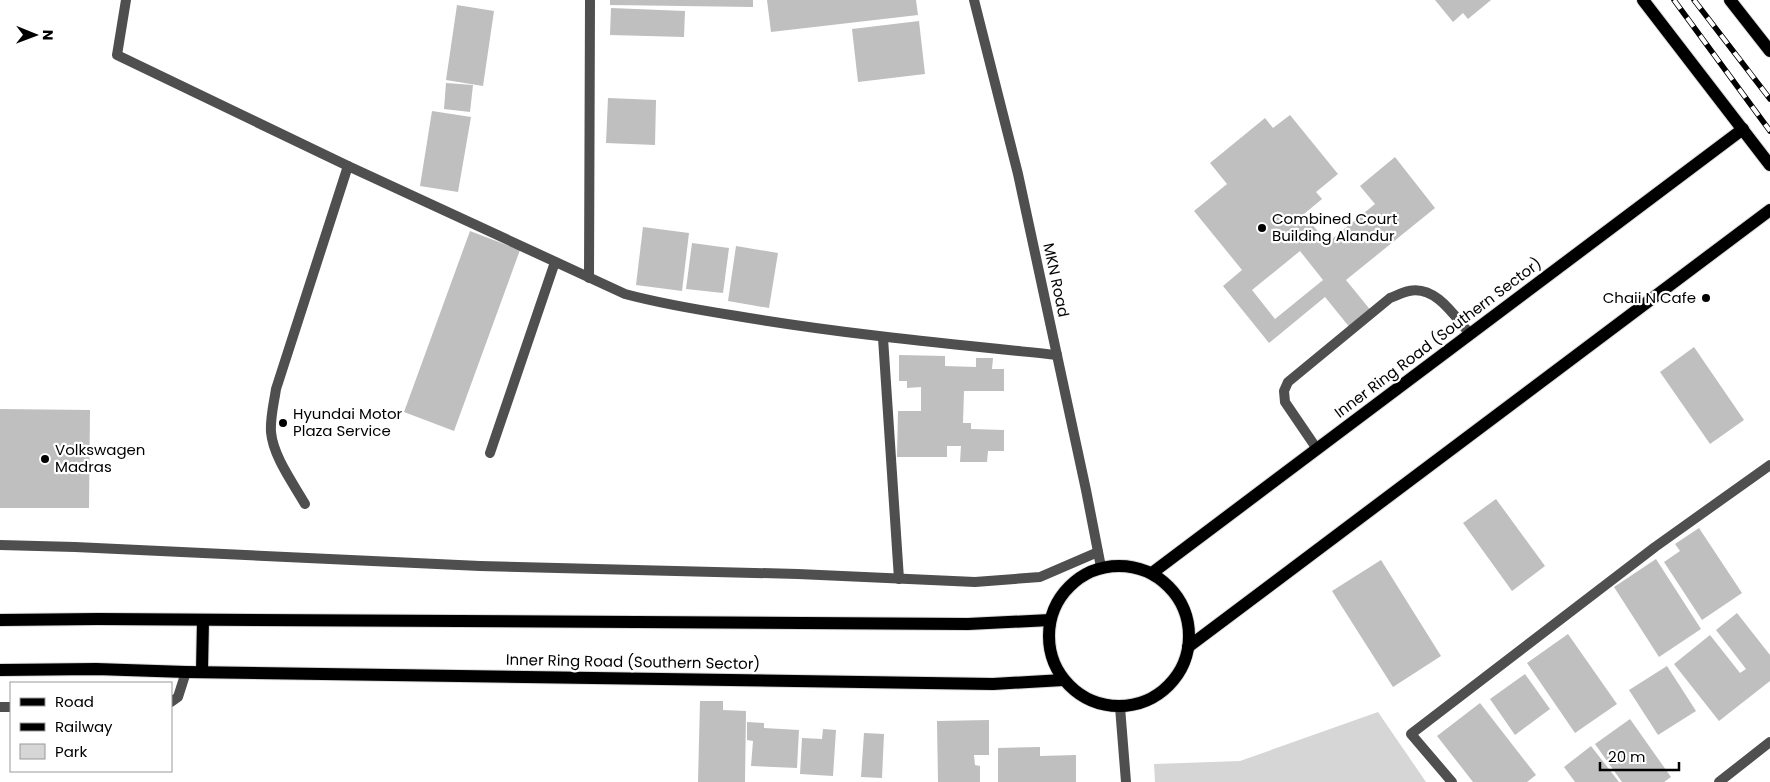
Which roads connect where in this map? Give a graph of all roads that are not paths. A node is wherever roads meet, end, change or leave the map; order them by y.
1 (126, 0) edge
2 (590, 0) edge
3 (974, 0) edge
4 (1643, 0) edge
5 (1730, 0) edge
6 (1767, 43) edge
7 (1743, 129) junction
8 (1770, 165) edge
9 (348, 166) junction
10 (1770, 210) edge
11 (555, 262) junction
12 (589, 278) junction
13 (1470, 334) junction
14 (883, 338) junction
15 (1057, 355) junction
16 (1318, 449) junction
17 (490, 453) dead end
18 (1770, 465) edge
19 (304, 504) dead end
20 (0, 545) edge
21 (1098, 552) junction
22 (1101, 567) junction
23 (1152, 573) junction
24 (899, 580) junction
25 (0, 620) edge
26 (203, 620) junction
27 (1050, 620) junction
28 (1188, 648) junction
29 (0, 670) edge
30 (202, 671) junction
31 (186, 672) junction
32 (1063, 680) junction
33 (172, 701) edge
34 (1120, 707) junction
35 (1770, 742) edge
36 (1126, 782) edge
37 (1452, 782) edge
38 (1719, 782) edge

1 - 9 street
2 - 12 street
3 - 15 street, MKN Road
4 - 7 main road
5 - 6 main road
7 - 8 main road
7 - 13 main road, Inner Ring Road (Southern Sector)
9 - 11 street
9 - 19 street
10 - 28 main road
11 - 12 street
11 - 17 street
12 - 14 street
13 - 16 main road, Inner Ring Road (Southern Sector)
13 - 16 street
14 - 15 street
14 - 24 street
15 - 21 street, MKN Road
16 - 23 main road, Inner Ring Road (Southern Sector)
18 - 37 street
20 - 24 street
21 - 22 street, MKN Road
21 - 24 street
22 - 23 main road
22 - 27 main road
23 - 28 main road
25 - 26 main road
26 - 27 main road
26 - 30 main road
27 - 32 main road
28 - 34 main road
29 - 31 main road, Inner Ring Road (Southern Sector)
30 - 31 main road, Inner Ring Road (Southern Sector)
30 - 32 main road, Inner Ring Road (Southern Sector)
31 - 33 street
32 - 34 main road
34 - 36 street
35 - 38 street

